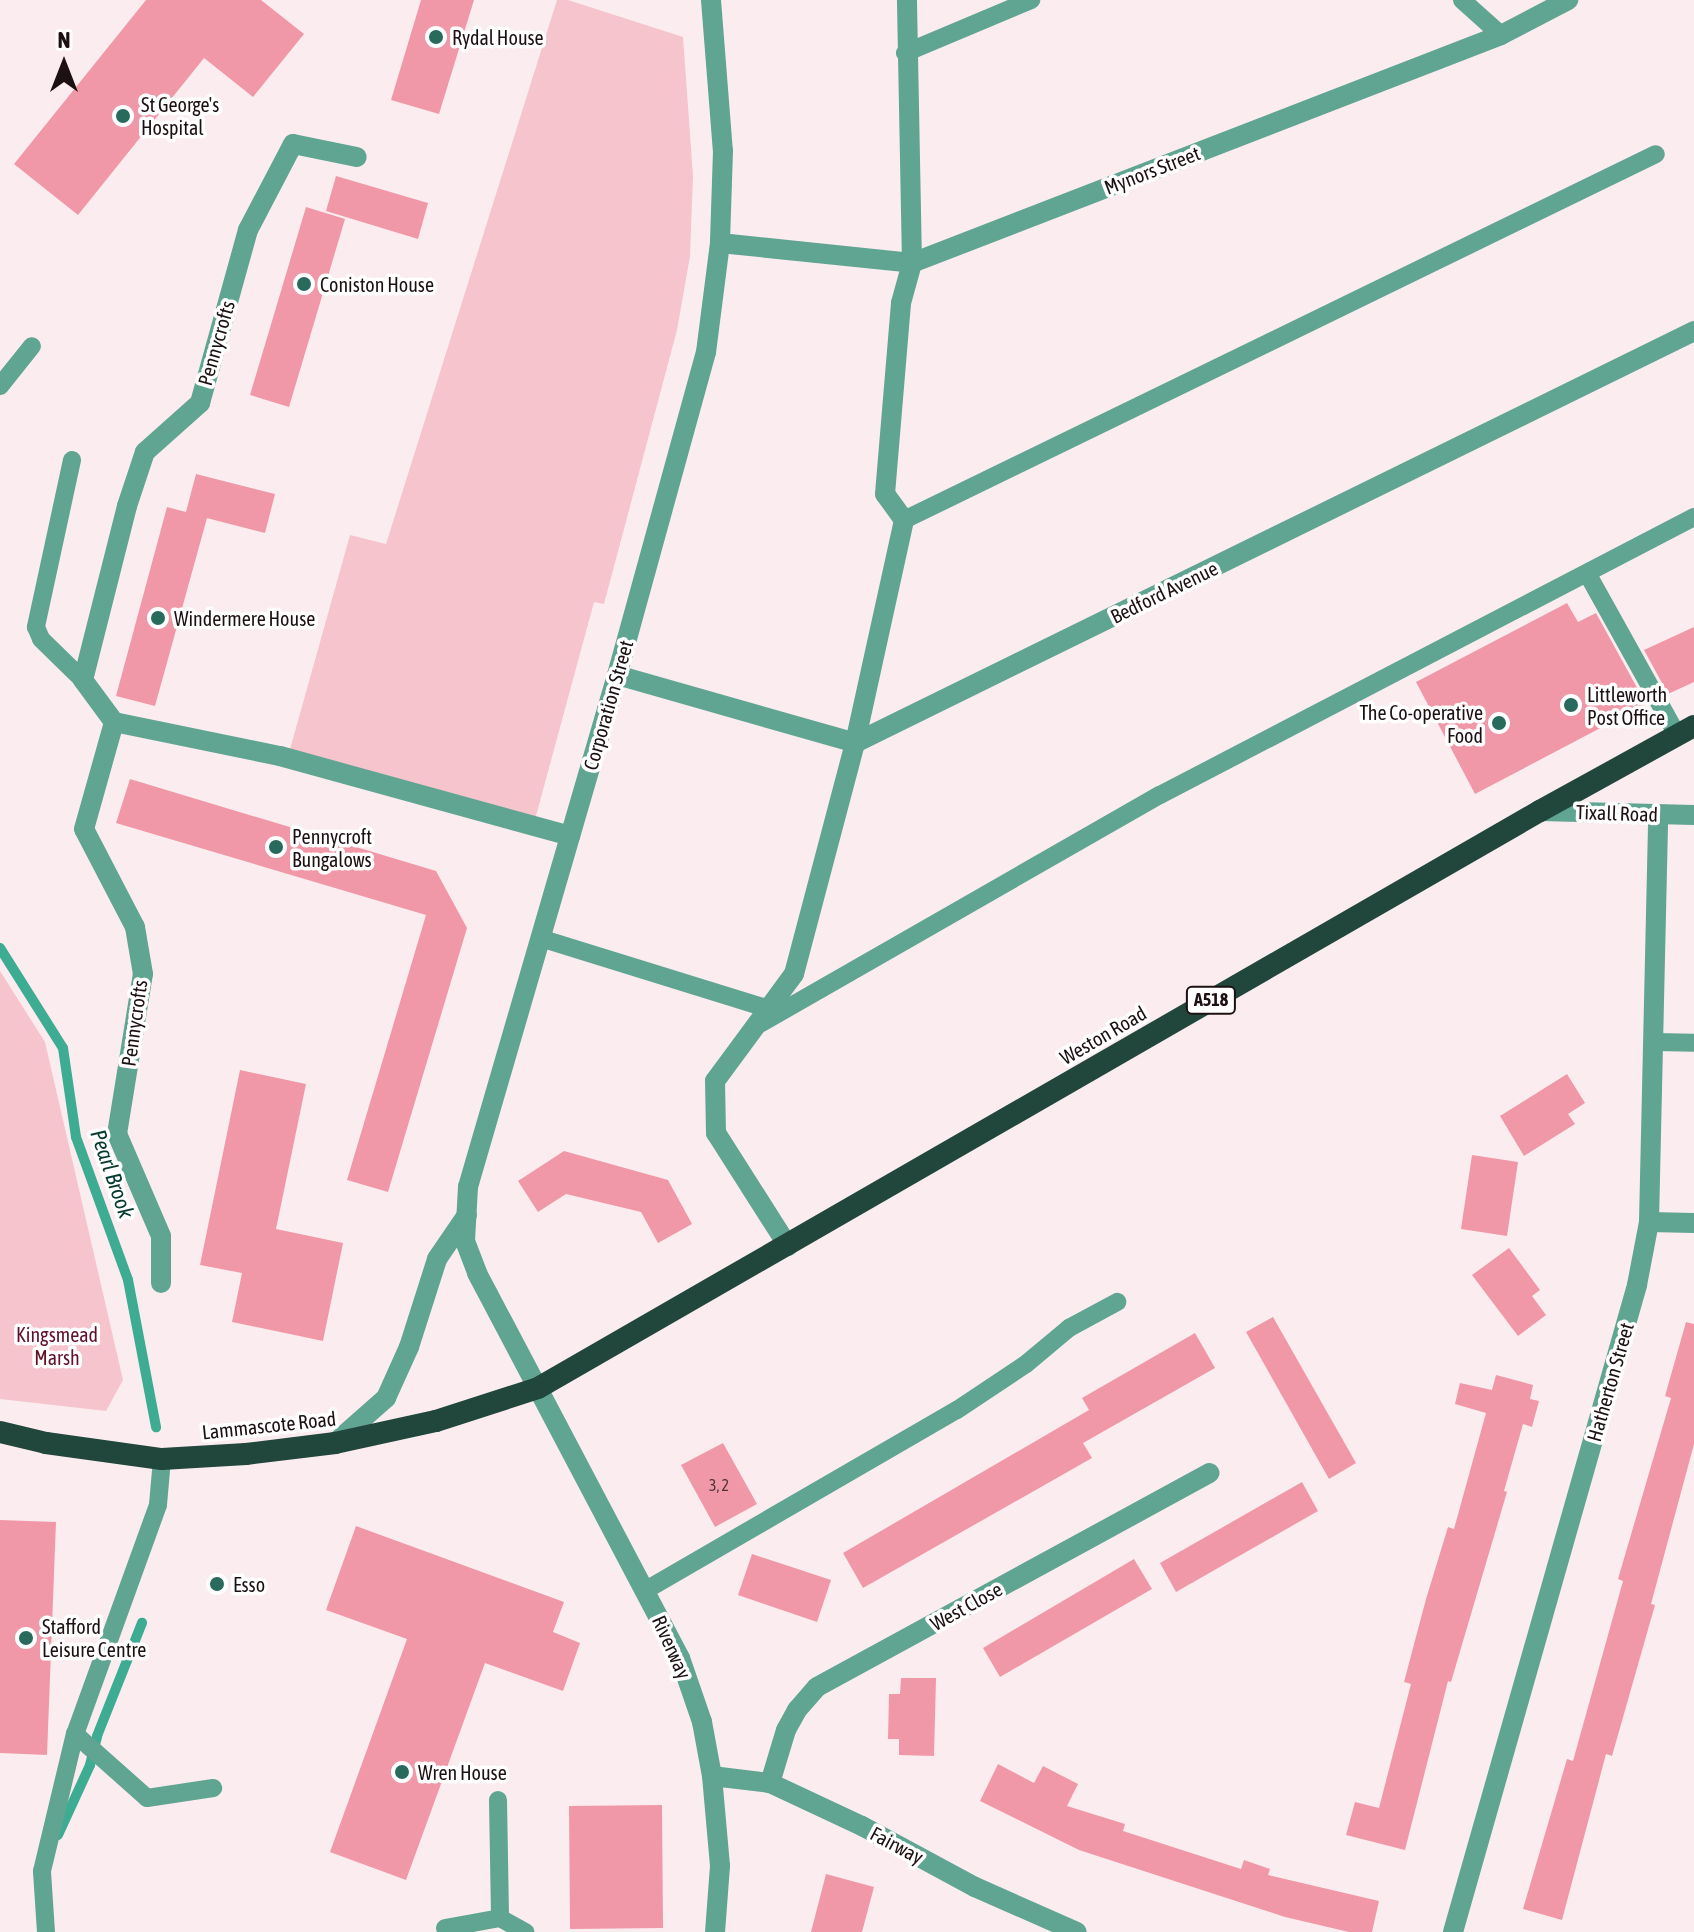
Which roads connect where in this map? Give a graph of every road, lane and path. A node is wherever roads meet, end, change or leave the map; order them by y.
1 (711, 0) edge
2 (907, 0) edge
3 (1031, 0) edge
4 (1462, 0) edge
5 (1568, 0) edge
6 (1501, 35) junction
7 (905, 53) junction
8 (1656, 154) dead end
9 (357, 157) dead end
10 (720, 243) junction
11 (912, 263) junction
12 (1694, 331) edge
13 (32, 346) dead end
14 (0, 386) edge
15 (72, 460) dead end
16 (1694, 517) edge
17 (904, 520) junction
18 (1587, 573) junction
19 (617, 675) junction
20 (83, 680) junction
21 (114, 722) junction
22 (1685, 730) edge
23 (855, 743) junction
24 (1540, 811) junction
25 (1658, 815) junction
26 (1694, 815) edge
27 (570, 836) junction
28 (540, 938) junction
29 (764, 1017) junction
30 (1655, 1042) junction
31 (1694, 1043) edge
32 (467, 1215) junction
33 (1649, 1222) junction
34 (1694, 1223) edge
35 (788, 1246) junction
36 (161, 1283) dead end
37 (1117, 1302) dead end
38 (538, 1388) junction
39 (0, 1432) edge
40 (335, 1443) junction
41 (162, 1459) junction
42 (1210, 1473) dead end
43 (646, 1590) junction
44 (75, 1734) junction
45 (712, 1776) junction
46 (770, 1783) junction
47 (213, 1788) dead end
48 (498, 1800) dead end
49 (500, 1918) junction
50 (445, 1928) dead end
51 (46, 1932) edge
52 (525, 1932) edge
53 (715, 1932) edge
54 (1077, 1932) edge
55 (1453, 1932) edge

1 - 10 street, Corporation Street
2 - 7 street
3 - 7 lane
4 - 6 lane
5 - 6 street, Mynors Street
6 - 11 street, Mynors Street
7 - 11 street
8 - 17 lane
9 - 20 street, Pennycrofts
10 - 11 street, Mynors Street
10 - 19 street, Corporation Street
11 - 17 street
12 - 23 street, Bedford Avenue
13 - 14 lane
15 - 20 lane
16 - 18 lane
17 - 23 street
18 - 22 lane
18 - 29 lane
19 - 23 street
19 - 27 street, Corporation Street
20 - 21 street
21 - 27 street
21 - 36 street, Pennycrofts
22 - 24 highway, Weston Road / A518
23 - 29 street
24 - 25 street, Tixall Road
24 - 35 highway, Weston Road / A518
25 - 26 street, Tixall Road
25 - 30 street, Hatherton Street
27 - 28 street, Corporation Street
28 - 29 lane
28 - 32 street, Corporation Street
29 - 35 street
30 - 31 lane
30 - 33 street, Hatherton Street
32 - 38 street, Corporation Street
32 - 40 street
33 - 34 street
33 - 55 street, Hatherton Street
35 - 38 highway, Weston Road / A518
37 - 43 lane
38 - 40 highway, Lammascote Road
38 - 43 street, Riverway
39 - 41 highway, Lammascote Road
40 - 41 highway, Lammascote Road
41 - 44 lane
42 - 46 street, West Close
43 - 45 street, Riverway
44 - 47 lane
44 - 51 lane
45 - 46 street, Fairway
45 - 53 street, Riverway
46 - 54 street, Fairway
48 - 49 lane
49 - 50 lane
49 - 52 lane

